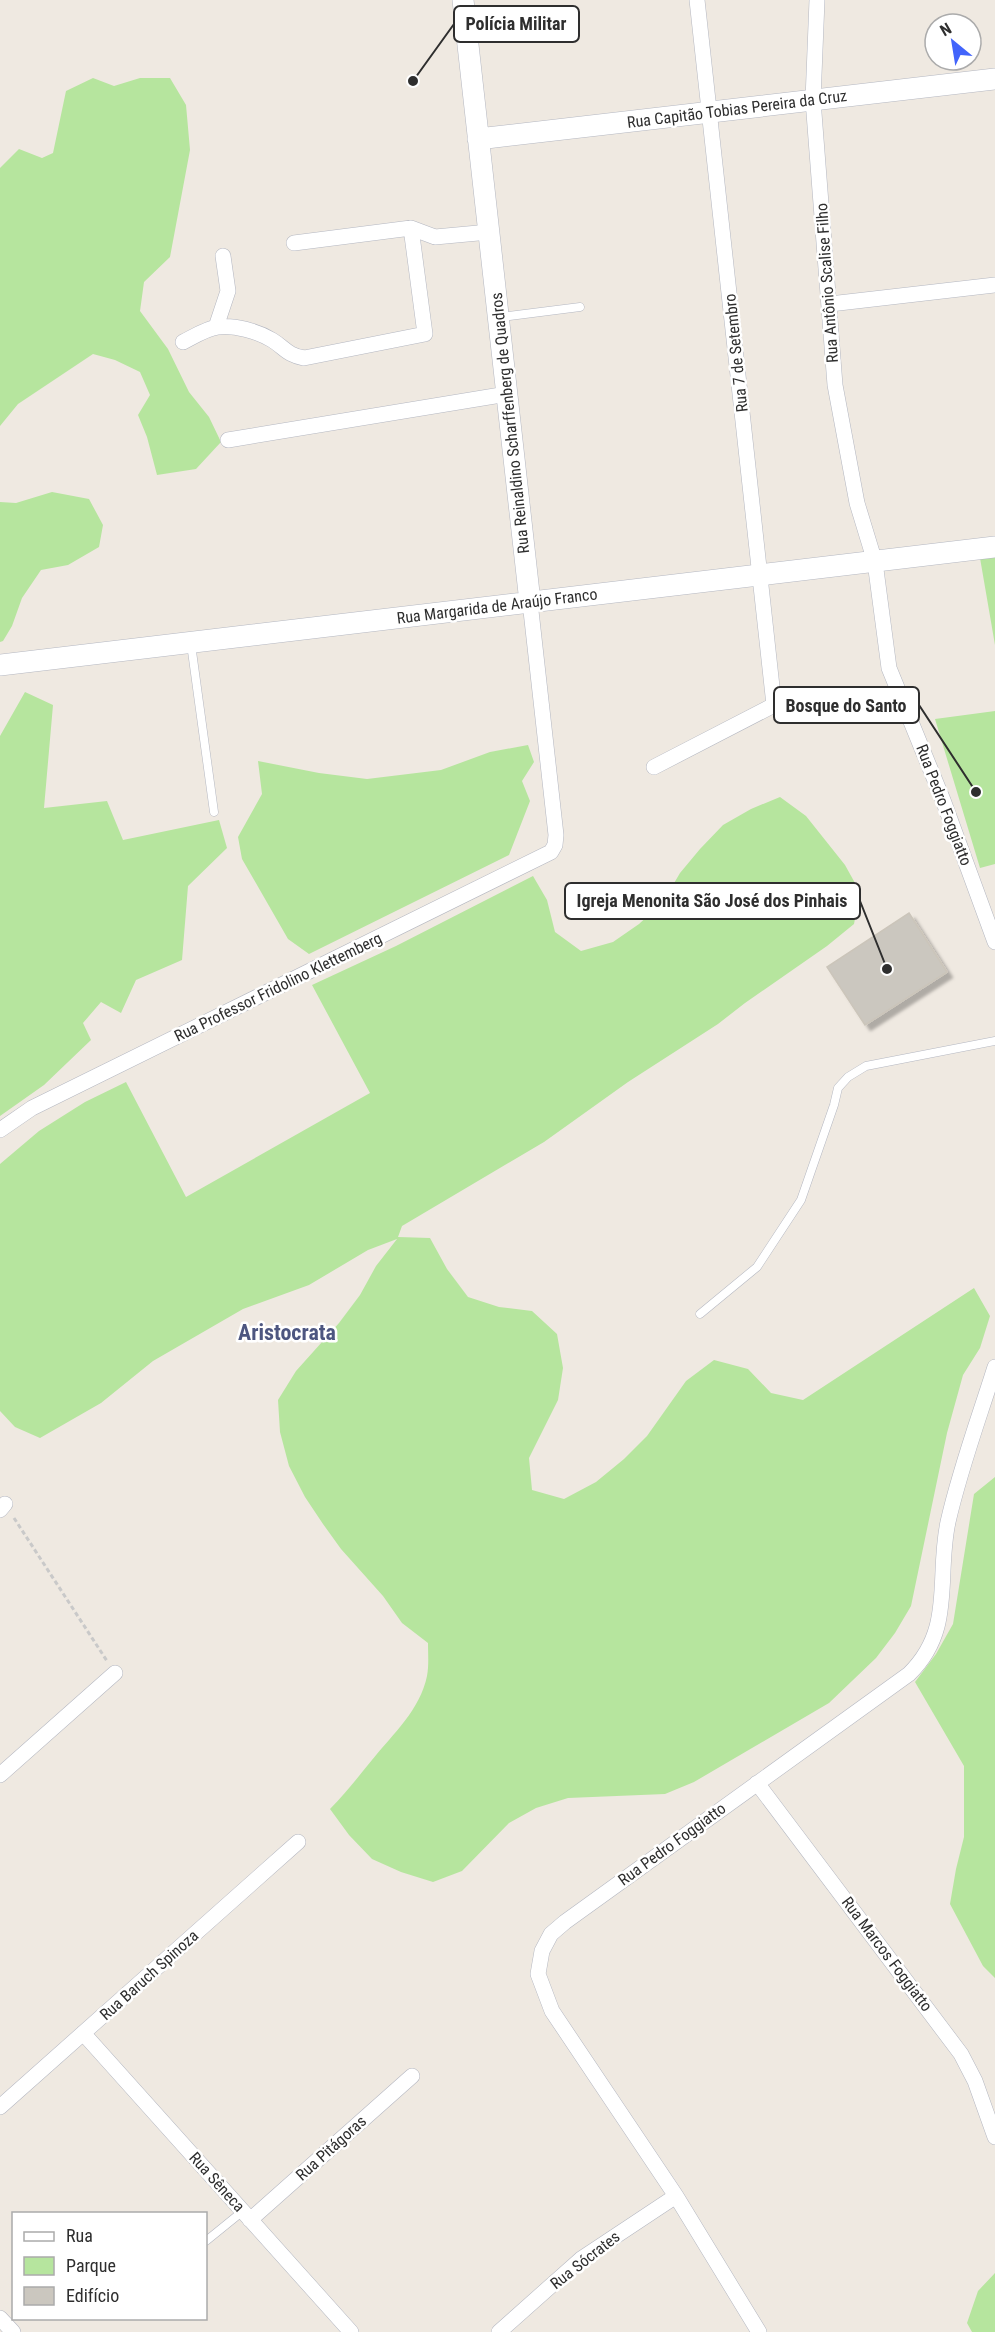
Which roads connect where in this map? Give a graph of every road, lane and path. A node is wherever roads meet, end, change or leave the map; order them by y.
1 (463, 0) edge
2 (697, 0) edge
3 (817, 0) edge
4 (995, 79) edge
5 (813, 100) junction
6 (709, 112) junction
7 (478, 139) junction
8 (411, 228) junction
9 (489, 232) junction
10 (294, 243) dead end
11 (223, 255) dead end
12 (995, 285) edge
13 (830, 304) junction
14 (580, 307) dead end
15 (498, 317) junction
16 (216, 327) junction
17 (183, 342) dead end
18 (507, 394) junction
19 (228, 440) dead end
20 (995, 547) edge
21 (875, 562) junction
22 (760, 575) junction
23 (530, 602) junction
24 (191, 643) junction
25 (0, 665) edge
26 (654, 767) dead end
27 (214, 812) dead end
28 (555, 845) joint
29 (995, 942) edge
30 (995, 1041) edge
31 (0, 1130) edge
32 (700, 1314) dead end
33 (995, 1367) edge
34 (2, 1507) edge
35 (115, 1673) joint
36 (0, 1775) edge
37 (757, 1783) junction
38 (298, 1842) dead end
39 (83, 2033) junction
40 (412, 2076) dead end
41 (1, 2106) edge
42 (995, 2137) edge
43 (676, 2196) junction
44 (246, 2215) junction
45 (207, 2240) edge
46 (0, 2318) edge
47 (13, 2332) edge
48 (351, 2332) edge
49 (499, 2332) edge
50 (759, 2332) edge

1 - 7 street, Rua Reinaldino Scharffenberg de Quadros
2 - 6 street, Rua 7 de Setembro
3 - 5 street, Rua Antônio Scalise Filho
4 - 5 street, Rua Capitão Tobias Pereira da Cruz
5 - 6 street, Rua Capitão Tobias Pereira da Cruz
5 - 13 street, Rua Antônio Scalise Filho
6 - 7 street, Rua Capitão Tobias Pereira da Cruz
6 - 22 street, Rua 7 de Setembro
7 - 9 street, Rua Reinaldino Scharffenberg de Quadros
8 - 9 street
8 - 10 street
8 - 16 street
9 - 15 street, Rua Reinaldino Scharffenberg de Quadros
11 - 16 street
12 - 13 street
13 - 21 street, Rua Antônio Scalise Filho
14 - 15 lane
15 - 18 street, Rua Reinaldino Scharffenberg de Quadros
16 - 17 street
18 - 19 street
18 - 23 street, Rua Reinaldino Scharffenberg de Quadros
20 - 21 street, Rua Margarida de Araújo Franco
21 - 22 street, Rua Margarida de Araújo Franco
21 - 29 street, Rua Pedro Foggiatto
22 - 23 street, Rua Margarida de Araújo Franco
22 - 26 street, Rua 7 de Setembro
23 - 24 street, Rua Margarida de Araújo Franco
23 - 28 street, Rua Reinaldino Scharffenberg de Quadros
24 - 25 street, Rua Margarida de Araújo Franco
24 - 27 lane
28 - 31 street, Rua Professor Fridolino Klettemberg
30 - 32 lane
33 - 37 street, Rua Pedro Foggiatto
34 - 35 path
35 - 36 street
37 - 42 street, Rua Marcos Foggiatto
37 - 43 street, Rua Pedro Foggiatto
38 - 39 street, Rua Baruch Spinoza
39 - 41 street, Rua Baruch Spinoza
39 - 44 street, Rua Sêneca
40 - 44 street, Rua Pitágoras
43 - 49 street, Rua Sócrates
43 - 50 street, Rua Pedro Foggiatto
44 - 45 lane
44 - 48 street, Rua Sêneca
46 - 47 street

